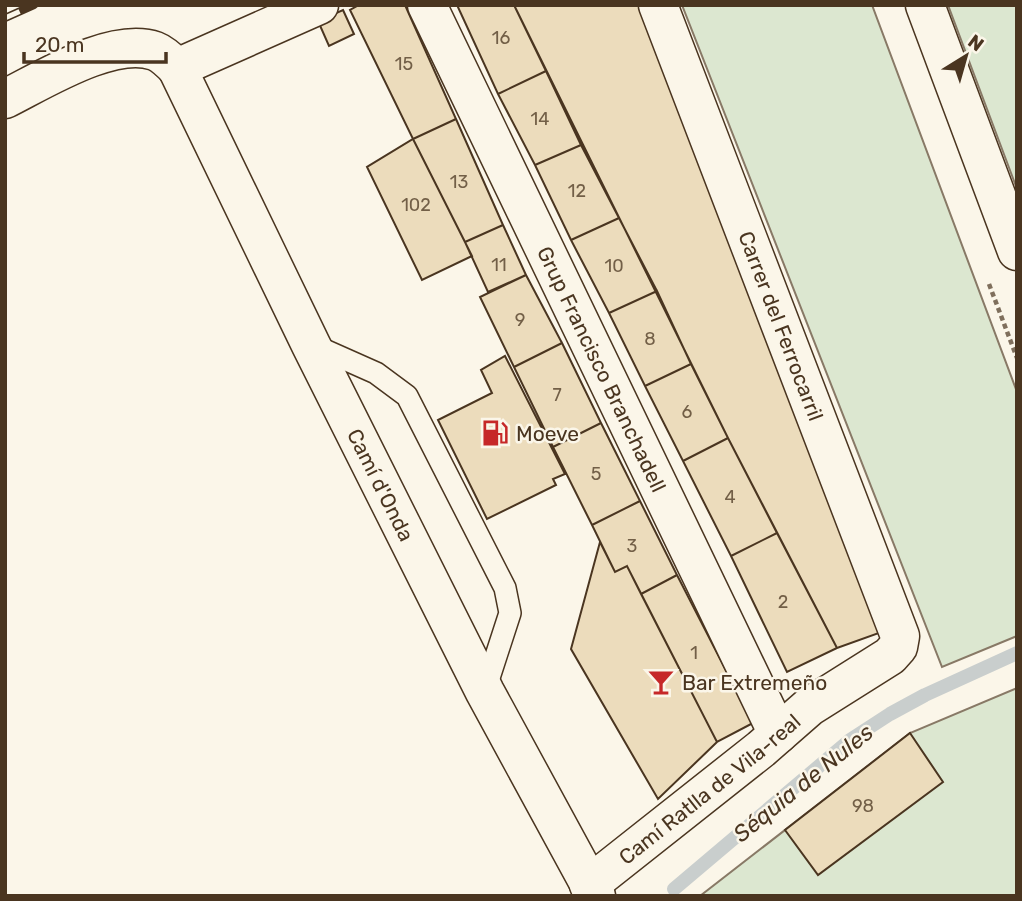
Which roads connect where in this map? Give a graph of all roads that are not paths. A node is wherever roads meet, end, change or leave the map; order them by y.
1 (319, 5) edge
2 (427, 5) edge
3 (658, 5) edge
4 (925, 5) edge
5 (177, 68) junction
6 (5, 99) edge
7 (1017, 251) edge
8 (311, 345) junction
9 (898, 647) joint
10 (485, 691) junction
11 (778, 734) junction
12 (592, 891) edge

1 - 5 street
2 - 11 street, Grup Francisco Branchadell
3 - 9 street, Carrer del Ferrocarril
4 - 7 street
5 - 6 street
5 - 8 street, Camí d'Onda
8 - 10 street, Camí d'Onda
8 - 10 lane
9 - 11 street, Camí Ratlla de Vila-real
10 - 12 street, Camí d'Onda
11 - 12 street, Camí Ratlla de Vila-real

